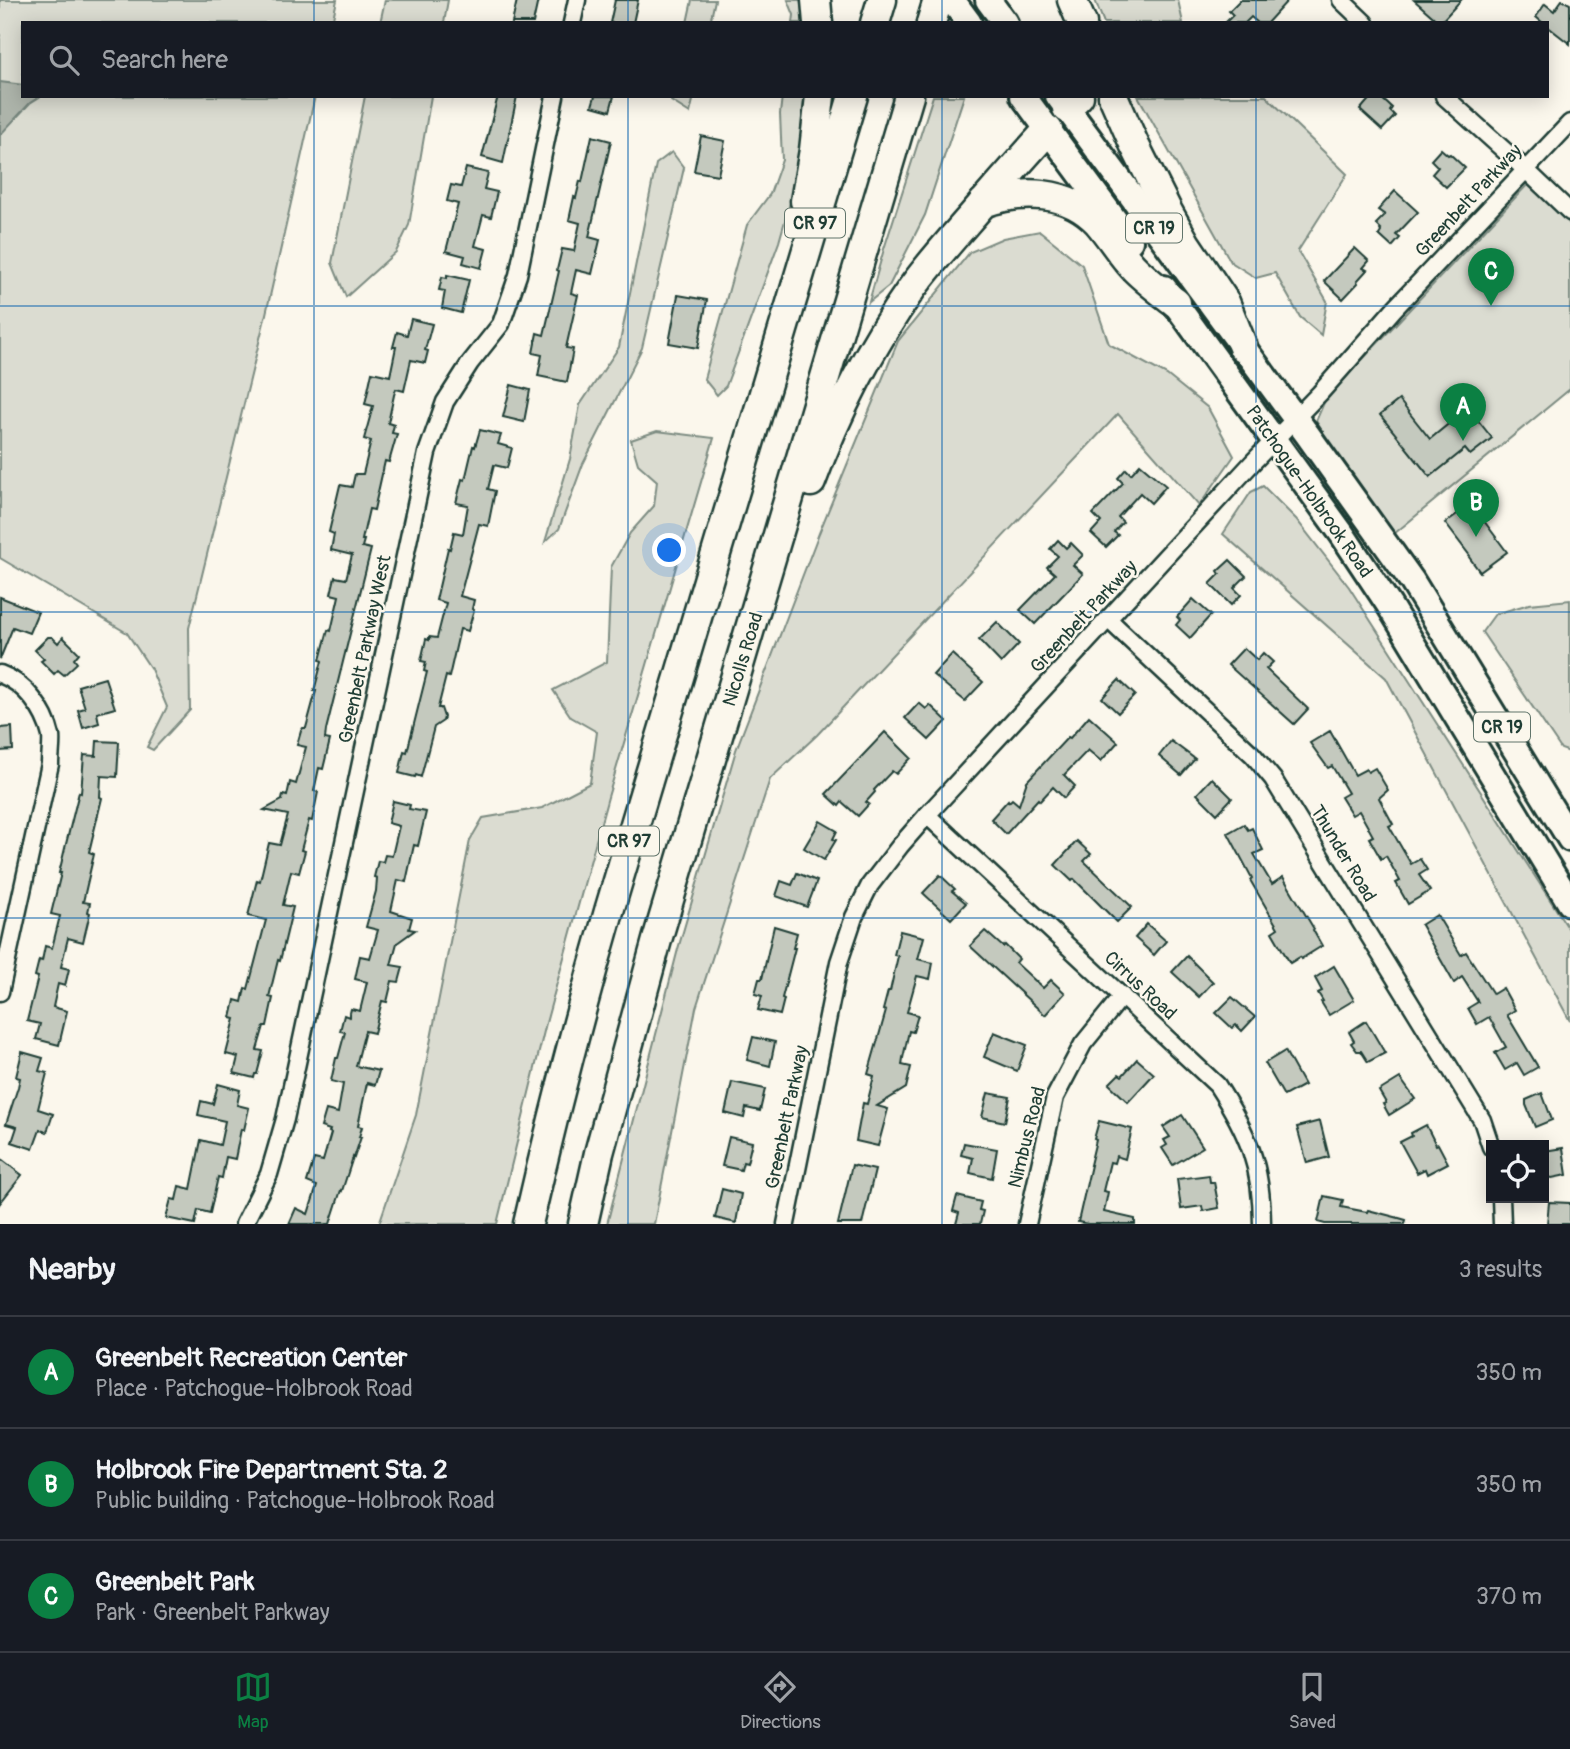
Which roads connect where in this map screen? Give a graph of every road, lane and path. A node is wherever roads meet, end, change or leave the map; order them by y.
1 (577, 0) edge
2 (816, 0) edge
3 (882, 0) edge
4 (938, 0) edge
5 (952, 0) edge
6 (988, 0) edge
7 (1072, 0) edge
8 (1341, 0) edge
9 (1366, 0) edge
10 (1360, 18) edge
11 (572, 21) edge
12 (818, 21) edge
13 (876, 21) edge
14 (932, 21) edge
15 (968, 21) edge
16 (1004, 21) edge
17 (1081, 21) edge
18 (555, 98) edge
19 (820, 98) edge
20 (852, 98) edge
21 (908, 98) edge
22 (1024, 98) edge
23 (1114, 98) edge
24 (1446, 98) edge
25 (1068, 100) edge
26 (1570, 123) edge
27 (1048, 130) junction
28 (1526, 170) junction
29 (983, 203) junction
30 (1570, 212) edge
31 (1176, 303) junction
32 (1243, 347) junction
33 (777, 349) junction
34 (1295, 418) junction
35 (1274, 440) junction
36 (1109, 620) junction
37 (0, 674) edge
38 (727, 707) junction
39 (1549, 805) junction
40 (928, 815) junction
41 (1570, 818) edge
42 (1570, 839) edge
43 (1537, 849) junction
44 (1570, 873) edge
45 (1570, 903) edge
46 (0, 992) edge
47 (1122, 996) junction
48 (1489, 1140) edge
49 (1502, 1203) edge
50 (244, 1224) edge
51 (528, 1224) edge
52 (583, 1224) edge
53 (786, 1224) edge
54 (1027, 1224) edge
55 (1262, 1224) edge
56 (1502, 1224) edge

1 - 11 street
2 - 12 highway
3 - 13 highway
4 - 14 highway
5 - 15 main road
6 - 16 main road
7 - 17 highway
8 - 10 street
9 - 10 street
18 - 50 street, Greenbelt Parkway West
19 - 33 highway
20 - 33 highway, CR 97
21 - 38 highway, Nicolls Road / CR 97
22 - 27 main road, Patchogue-Holbrook Road / CR 19
23 - 32 highway
24 - 28 street
25 - 27 main road
25 - 32 main road, Patchogue-Holbrook Road / CR 19
26 - 28 street, Greenbelt Parkway
27 - 29 highway
27 - 31 main road, Patchogue-Holbrook Road / CR 19
28 - 30 street
28 - 34 street, Greenbelt Parkway
29 - 31 highway
29 - 38 highway
31 - 35 main road, Patchogue-Holbrook Road / CR 19
32 - 34 main road, Patchogue-Holbrook Road / CR 19
33 - 51 highway, CR 97
34 - 35 street, Greenbelt Parkway
34 - 39 main road, Patchogue-Holbrook Road / CR 19
35 - 36 street, Greenbelt Parkway
35 - 43 main road, Patchogue-Holbrook Road / CR 19
36 - 40 street, Greenbelt Parkway
36 - 48 street, Thunder Road
37 - 46 street
38 - 52 highway, Nicolls Road / CR 97
39 - 41 main road
39 - 42 main road, Patchogue-Holbrook Road / CR 19
40 - 47 street, Cirrus Road
40 - 53 street, Greenbelt Parkway
43 - 44 main road
43 - 45 main road, Patchogue-Holbrook Road / CR 19
47 - 54 street, Nimbus Road
47 - 55 street, Cirrus Road
49 - 56 street

